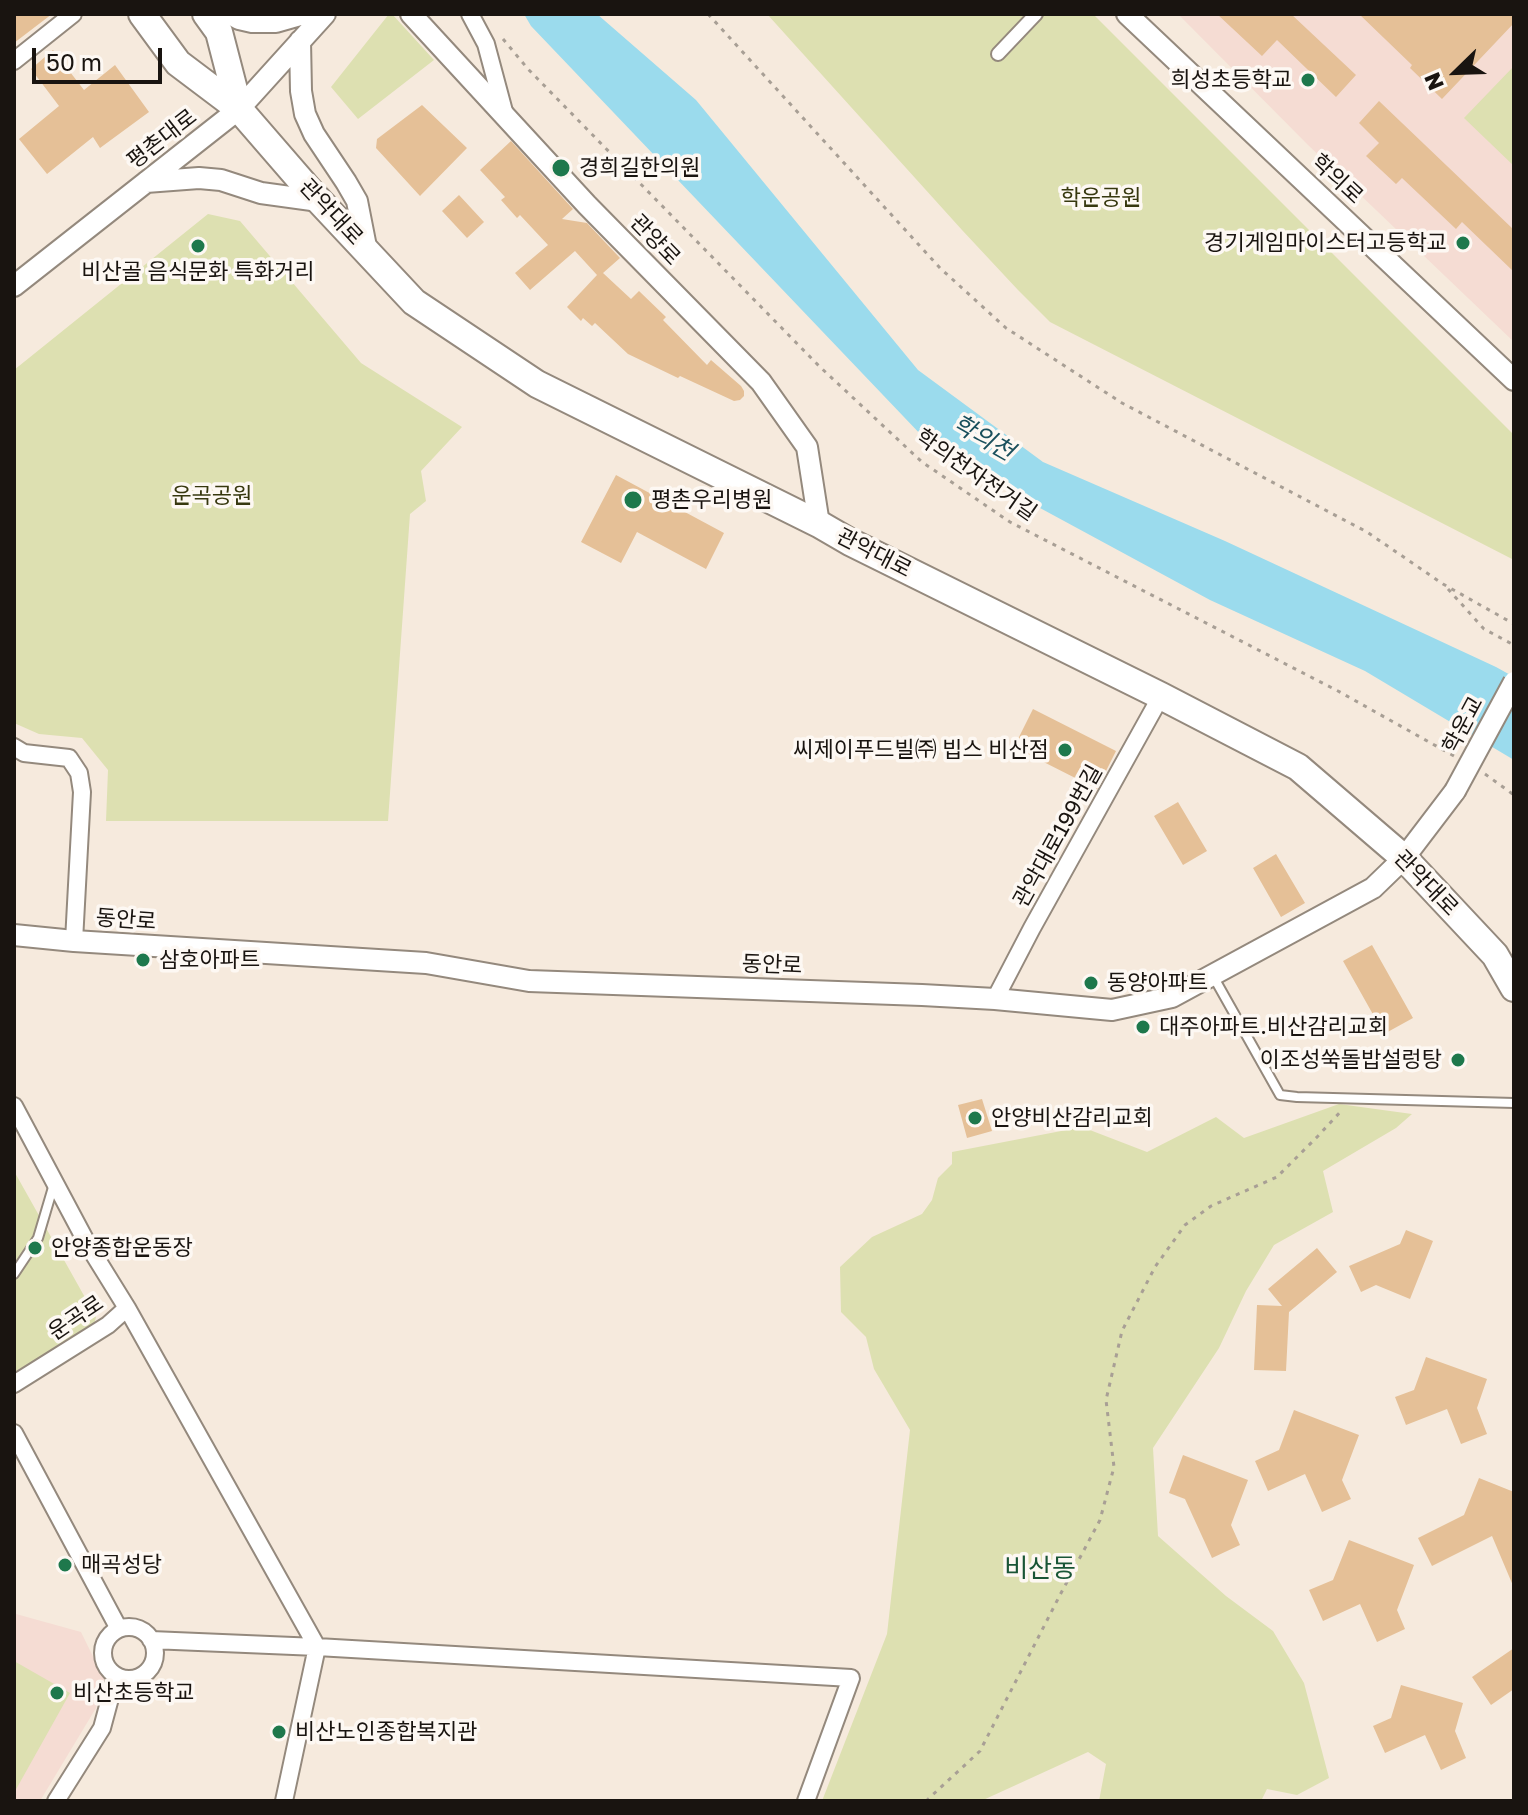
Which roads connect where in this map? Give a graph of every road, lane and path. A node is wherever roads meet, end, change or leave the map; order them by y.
1 (73, 14) edge
2 (142, 14) edge
3 (206, 14) edge
4 (230, 14) edge
5 (304, 14) edge
6 (325, 14) edge
7 (411, 14) edge
8 (470, 14) edge
9 (708, 14) edge
10 (1036, 14) edge
11 (1127, 14) edge
12 (501, 37) dead end
13 (300, 41) junction
14 (998, 54) dead end
15 (14, 61) edge
16 (239, 109) junction
17 (506, 116) junction
18 (146, 182) junction
19 (319, 201) junction
20 (367, 252) junction
21 (14, 286) edge
22 (1514, 380) edge
23 (819, 524) junction
24 (1443, 584) junction
25 (1514, 624) edge
26 (1514, 645) edge
27 (1514, 682) edge
28 (1161, 696) junction
29 (14, 747) edge
30 (1453, 755) dead end
31 (1479, 770) dead end
32 (1455, 791) joint
33 (1514, 795) edge
34 (1404, 858) junction
35 (14, 935) edge
36 (74, 941) junction
37 (1213, 975) junction
38 (1514, 988) edge
39 (995, 999) junction
40 (1352, 1099) junction
41 (1514, 1103) edge
42 (14, 1106) edge
43 (55, 1180) junction
44 (14, 1274) edge
45 (127, 1308) junction
46 (14, 1384) edge
47 (14, 1433) edge
48 (119, 1629) junction
49 (151, 1640) junction
50 (317, 1647) junction
51 (116, 1676) junction
52 (56, 1801) edge
53 (284, 1801) edge
54 (806, 1801) edge
55 (926, 1801) edge

1 - 15 street
2 - 16 main road, 관악대로
3 - 16 main road, 관악대로
4 - 5 street
6 - 13 street, 평촌대로
7 - 17 street, 관양로
8 - 17 street
9 - 24 path
10 - 14 street
11 - 22 street, 학의로
12 - 30 path, 학의천자전거길
13 - 16 street, 평촌대로
13 - 20 street
16 - 18 street, 평촌대로
16 - 19 main road, 관악대로
17 - 23 street, 관양로
18 - 19 street
18 - 21 street, 평촌대로
19 - 20 main road, 관악대로
20 - 23 main road, 관악대로
23 - 28 main road, 관악대로
24 - 25 path
24 - 26 path
27 - 32 street, 학운교, bridge
28 - 34 main road, 관악대로
28 - 39 street, 관악대로199번길
29 - 36 street
31 - 33 path
32 - 34 street, 동안로
34 - 37 street, 동안로
34 - 38 main road, 관악대로
35 - 36 street, 동안로
36 - 39 street, 동안로
37 - 39 street, 동안로
37 - 40 lane
40 - 41 lane
40 - 55 path
42 - 43 street, 운곡로
43 - 44 lane
43 - 45 street, 운곡로
45 - 46 street, 운곡로
45 - 50 street
47 - 48 street
48 - 49 street
48 - 51 street
49 - 50 street
49 - 51 street
50 - 53 street
50 - 54 street
51 - 52 street

